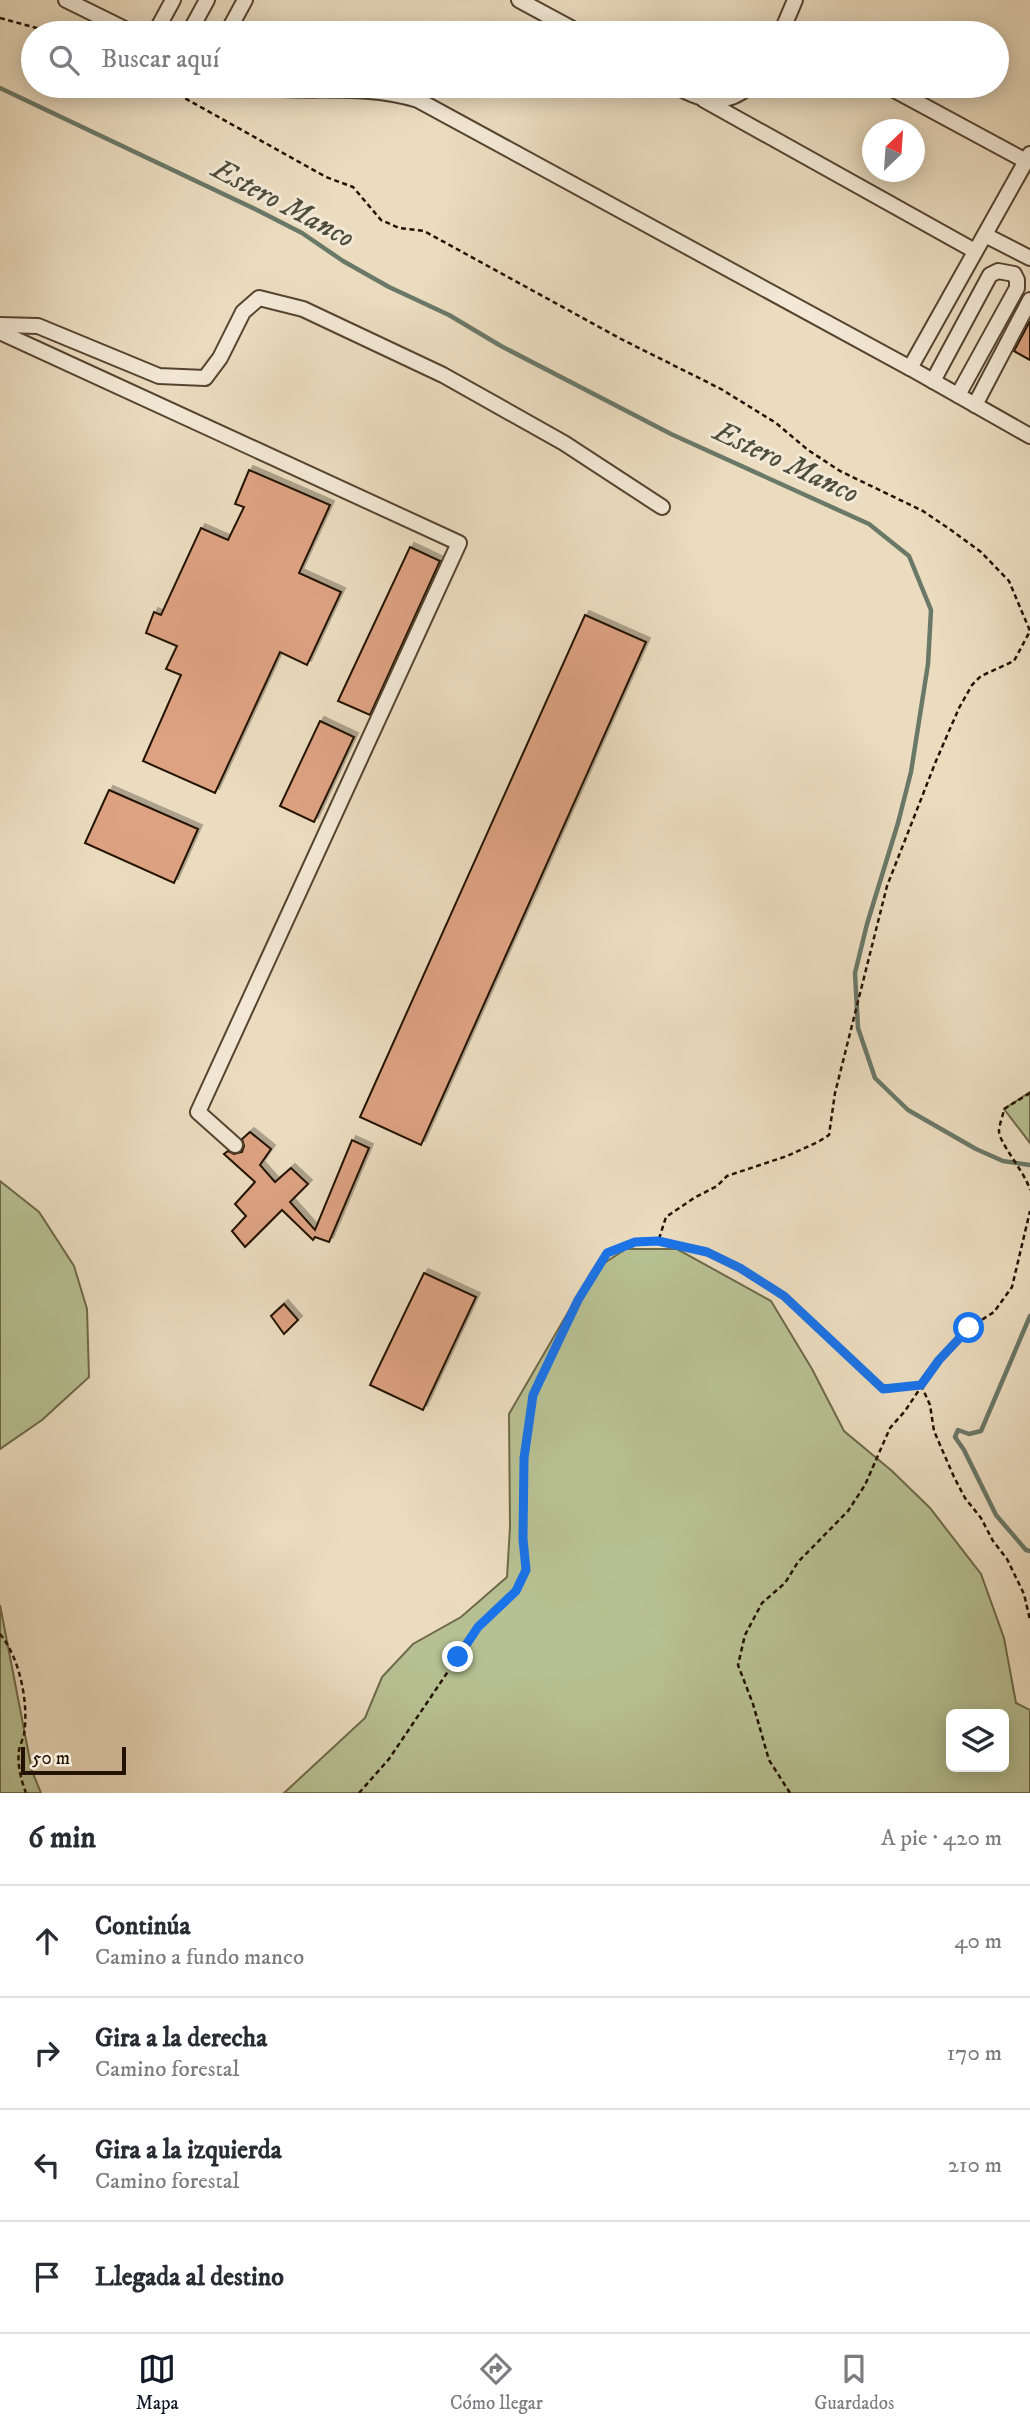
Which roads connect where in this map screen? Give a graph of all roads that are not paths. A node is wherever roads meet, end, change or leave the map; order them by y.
1 (66, 0) edge
2 (173, 0) edge
3 (207, 0) edge
4 (245, 0) edge
5 (519, 0) edge
6 (795, 0) edge
7 (108, 21) edge
8 (162, 21) edge
9 (196, 21) edge
10 (234, 21) edge
11 (558, 21) edge
12 (788, 21) edge
13 (411, 98) edge
14 (700, 98) edge
15 (728, 98) edge
16 (910, 98) edge
17 (704, 100) junction
18 (1028, 158) edge
19 (985, 235) junction
20 (975, 251) junction
21 (1030, 258) edge
22 (1030, 300) edge
23 (0, 325) edge
24 (0, 332) edge
25 (910, 368) junction
26 (933, 381) junction
27 (958, 395) junction
28 (975, 405) junction
29 (1030, 436) edge
30 (662, 507) dead end
31 (235, 1145) dead end

1 - 7 lane
2 - 8 lane
3 - 9 lane
4 - 10 lane
5 - 11 lane
6 - 12 lane
13 - 25 lane
14 - 17 lane
15 - 17 lane
16 - 18 lane
17 - 20 lane
18 - 19 lane
19 - 20 lane
19 - 21 lane
20 - 25 lane
22 - 28 lane
23 - 30 lane
24 - 31 lane
25 - 26 lane
26 - 27 lane
26 - 27 lane
27 - 28 lane
28 - 29 lane

